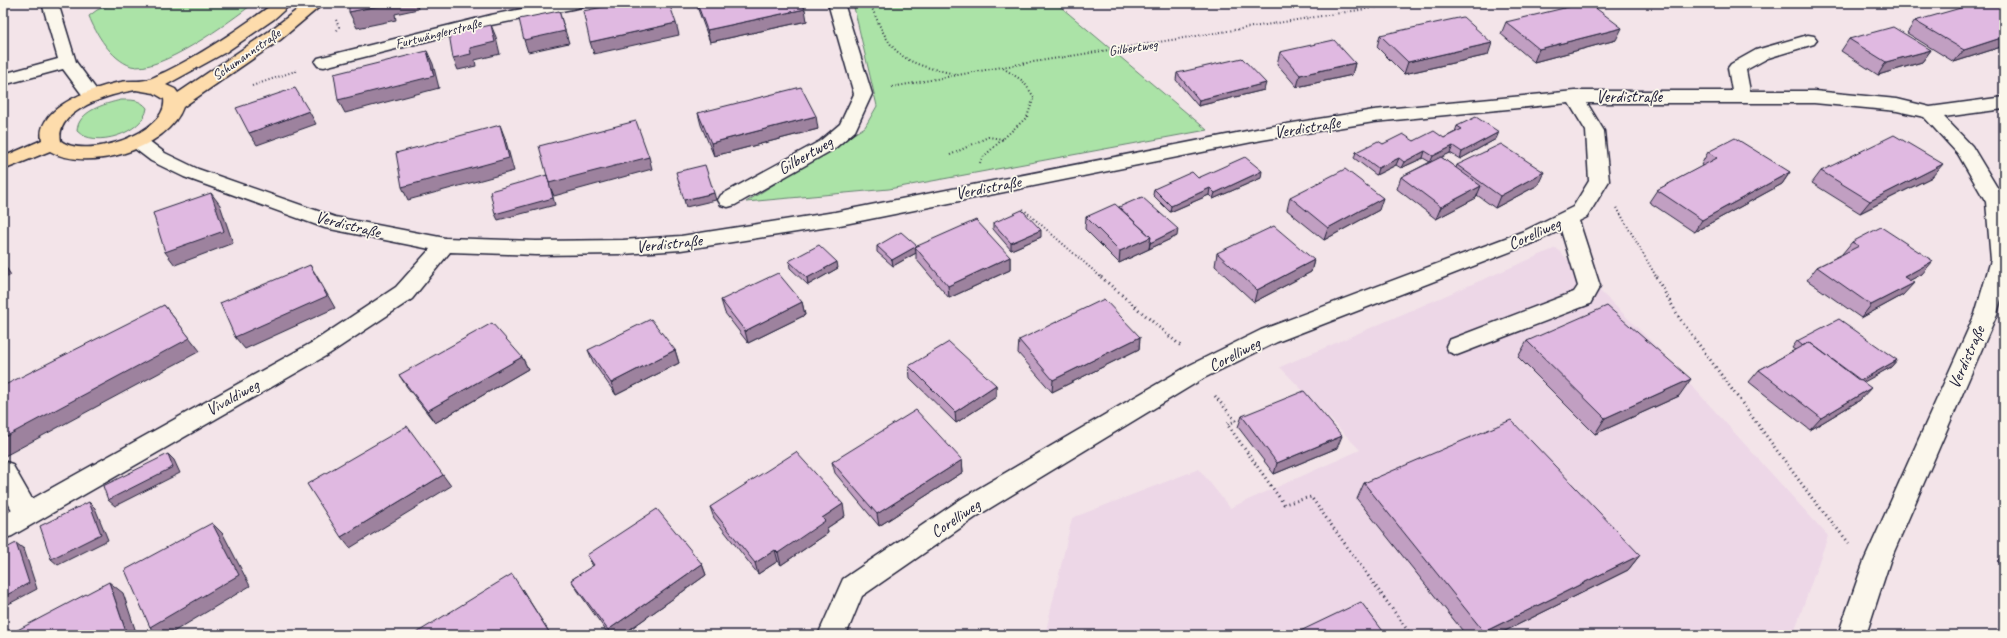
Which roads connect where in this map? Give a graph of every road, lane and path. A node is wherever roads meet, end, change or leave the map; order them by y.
1 (50, 3) edge
2 (284, 3) edge
3 (316, 3) edge
4 (577, 3) edge
5 (836, 3) edge
6 (870, 3) edge
7 (1403, 3) edge
8 (335, 18) dead end
9 (339, 27) dead end
10 (1808, 40) dead end
11 (67, 62) junction
12 (324, 62) dead end
13 (1002, 67) junction
14 (958, 75) junction
15 (3, 80) edge
16 (150, 85) junction
17 (863, 94) junction
18 (92, 96) junction
19 (1742, 96) junction
20 (1575, 97) junction
21 (175, 104) junction
22 (2004, 104) edge
23 (1930, 113) junction
24 (1004, 139) junction
25 (137, 141) junction
26 (52, 143) junction
27 (950, 155) dead end
28 (3, 164) edge
29 (1599, 181) junction
30 (1001, 184) junction
31 (728, 200) dead end
32 (1568, 218) junction
33 (445, 245) junction
34 (1457, 346) dead end
35 (1201, 370) junction
36 (3, 471) edge
37 (27, 513) junction
38 (3, 528) edge
39 (1877, 561) junction
40 (832, 635) edge
41 (1411, 635) edge
42 (1852, 635) edge

1 - 11 street
2 - 16 main road, Schumannstraße
3 - 21 main road, Schumannstraße
4 - 12 street, Furtwänglerstraße
5 - 17 street
6 - 14 path
7 - 13 path, Gilbertweg
8 - 9 path
10 - 19 street
11 - 15 street
11 - 18 street
13 - 14 path, Gilbertweg
13 - 24 path
14 - 17 path, Gilbertweg
16 - 18 main road
16 - 21 main road
17 - 31 street, Gilbertweg
18 - 26 main road
19 - 20 street, Verdistraße
19 - 23 street, Verdistraße
20 - 29 street
20 - 30 street, Verdistraße
21 - 25 main road
22 - 23 street
23 - 39 street, Verdistraße
24 - 27 path
24 - 30 path
25 - 26 main road
25 - 33 street, Verdistraße
26 - 28 main road
29 - 32 street, Corelliweg
29 - 39 path
30 - 33 street, Verdistraße
30 - 35 path
32 - 34 street
32 - 35 street, Corelliweg
33 - 37 street, Vivaldiweg
35 - 40 street, Corelliweg
35 - 41 path
36 - 37 street
37 - 38 street, Vivaldiweg
39 - 42 street, Verdistraße

